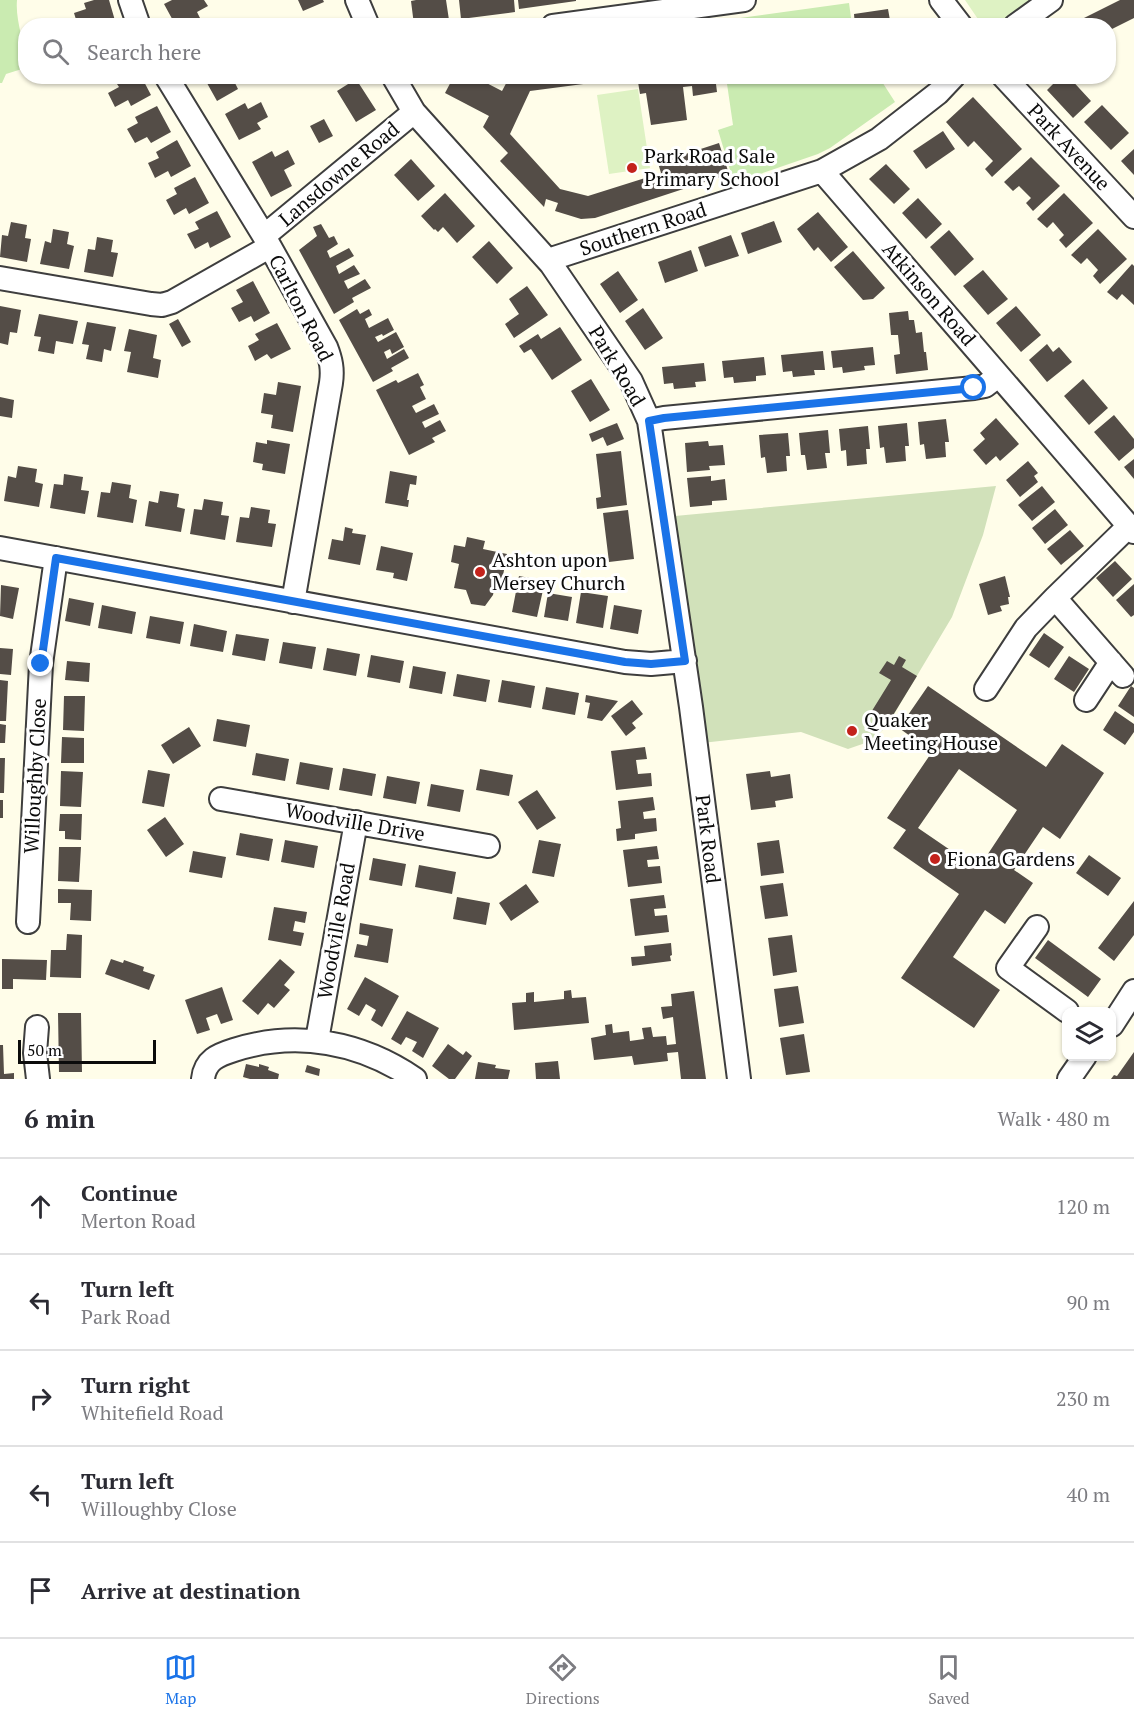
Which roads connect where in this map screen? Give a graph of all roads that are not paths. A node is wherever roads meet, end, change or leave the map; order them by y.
1 (130, 0) edge
2 (357, 0) edge
3 (744, 0) edge
4 (941, 0) edge
5 (1051, 0) edge
6 (136, 18) edge
7 (365, 18) edge
8 (612, 18) edge
9 (955, 18) edge
10 (1026, 18) edge
11 (171, 84) edge
12 (398, 84) edge
13 (946, 84) edge
14 (1011, 84) edge
15 (414, 112) junction
16 (822, 171) junction
17 (1134, 217) edge
18 (267, 242) junction
19 (548, 260) junction
20 (0, 278) edge
21 (998, 376) junction
22 (649, 421) junction
23 (1132, 529) edge
24 (0, 548) edge
25 (56, 558) junction
26 (1055, 598) junction
27 (293, 602) junction
28 (685, 661) junction
29 (986, 689) dead end
30 (1086, 700) dead end
31 (221, 799) dead end
32 (356, 822) junction
33 (488, 846) dead end
34 (28, 922) dead end
35 (1037, 927) dead end
36 (1134, 991) edge
37 (1062, 1007) edge
38 (1116, 1019) edge
39 (37, 1027) dead end
40 (317, 1040) junction
41 (1082, 1061) edge
42 (1072, 1078) edge
43 (38, 1079) edge
44 (203, 1079) edge
45 (416, 1079) edge
46 (739, 1079) edge

1 - 6 street
2 - 7 street
3 - 8 street
4 - 9 street
5 - 10 street
11 - 18 street, Carlton Road
12 - 15 street, Park Road
13 - 16 street, Southern Road
14 - 17 street, Park Avenue
15 - 18 street, Lansdowne Road
15 - 19 street, Park Road
16 - 19 street, Southern Road
16 - 21 street, Atkinson Road
18 - 20 street, Lansdowne Road
18 - 27 street, Carlton Road
19 - 22 street, Park Road
21 - 22 street
21 - 23 street, Atkinson Road
22 - 28 street, Park Road
23 - 26 street, Atkinson Road
24 - 25 street
25 - 27 street
25 - 34 street, Willoughby Close
26 - 29 street, Atkinson Road
26 - 30 street
27 - 28 street
28 - 46 street, Park Road
31 - 32 street, Woodville Drive
32 - 33 street, Woodville Drive
32 - 40 street, Woodville Road
35 - 37 street
36 - 38 street
39 - 43 street
40 - 44 street
40 - 45 street
41 - 42 street

